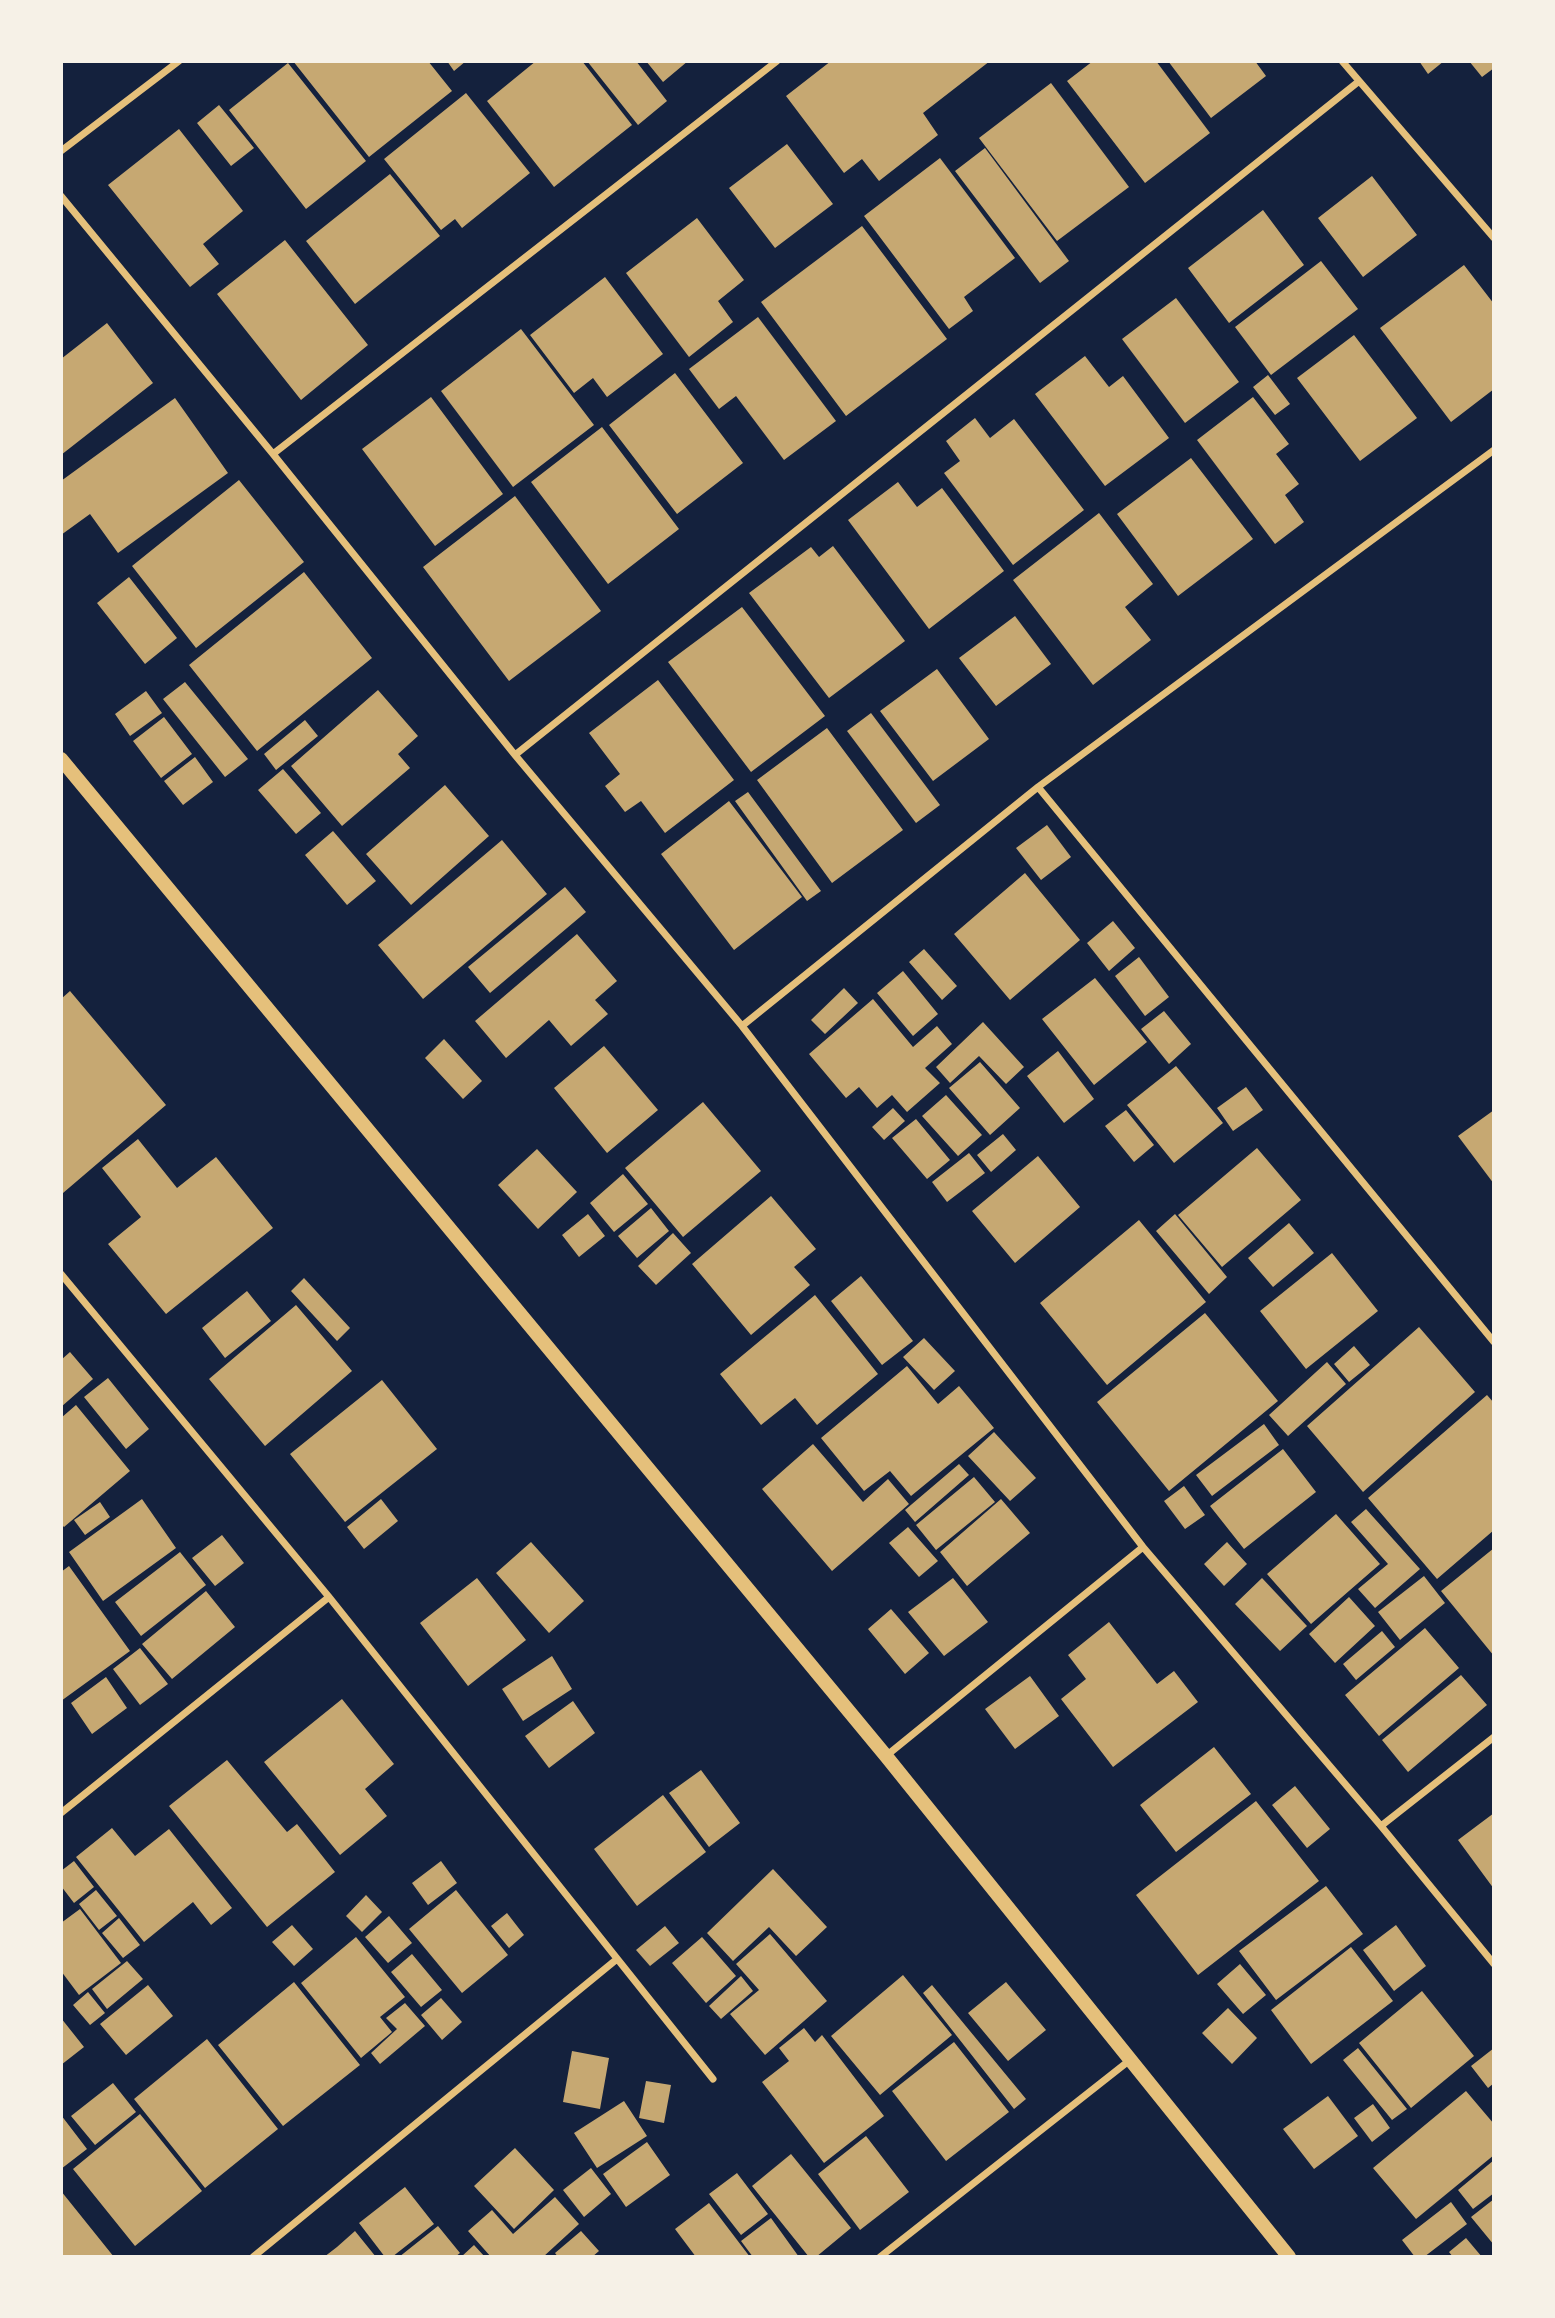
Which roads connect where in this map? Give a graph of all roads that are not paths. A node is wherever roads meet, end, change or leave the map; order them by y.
1 (179, 61) edge
2 (777, 61) edge
3 (1342, 61) edge
4 (1358, 82) junction
5 (61, 151) edge
6 (61, 196) edge
7 (1494, 238) edge
8 (1494, 450) edge
9 (274, 454) junction
10 (515, 755) junction
11 (61, 759) edge
12 (1038, 787) junction
13 (742, 1027) junction
14 (61, 1274) edge
15 (1494, 1342) edge
16 (1143, 1547) junction
17 (329, 1597) junction
18 (1494, 1737) edge
19 (886, 1756) junction
20 (63, 1808) edge
21 (1381, 1826) junction
22 (617, 1959) junction
23 (1494, 1964) edge
24 (1130, 2060) junction
25 (713, 2079) dead end
26 (253, 2257) edge
27 (880, 2257) edge
28 (1289, 2257) edge

1 - 5 street
2 - 9 street
3 - 4 street
4 - 7 street
4 - 10 street
6 - 9 street
8 - 12 street
9 - 10 street
10 - 13 street
11 - 19 main road
12 - 13 street
12 - 15 street
13 - 16 street
14 - 17 street
16 - 19 street
16 - 21 street
17 - 20 street
17 - 22 street
18 - 21 street
19 - 24 main road
21 - 23 street
22 - 25 street
22 - 26 street
24 - 27 street
24 - 28 main road

